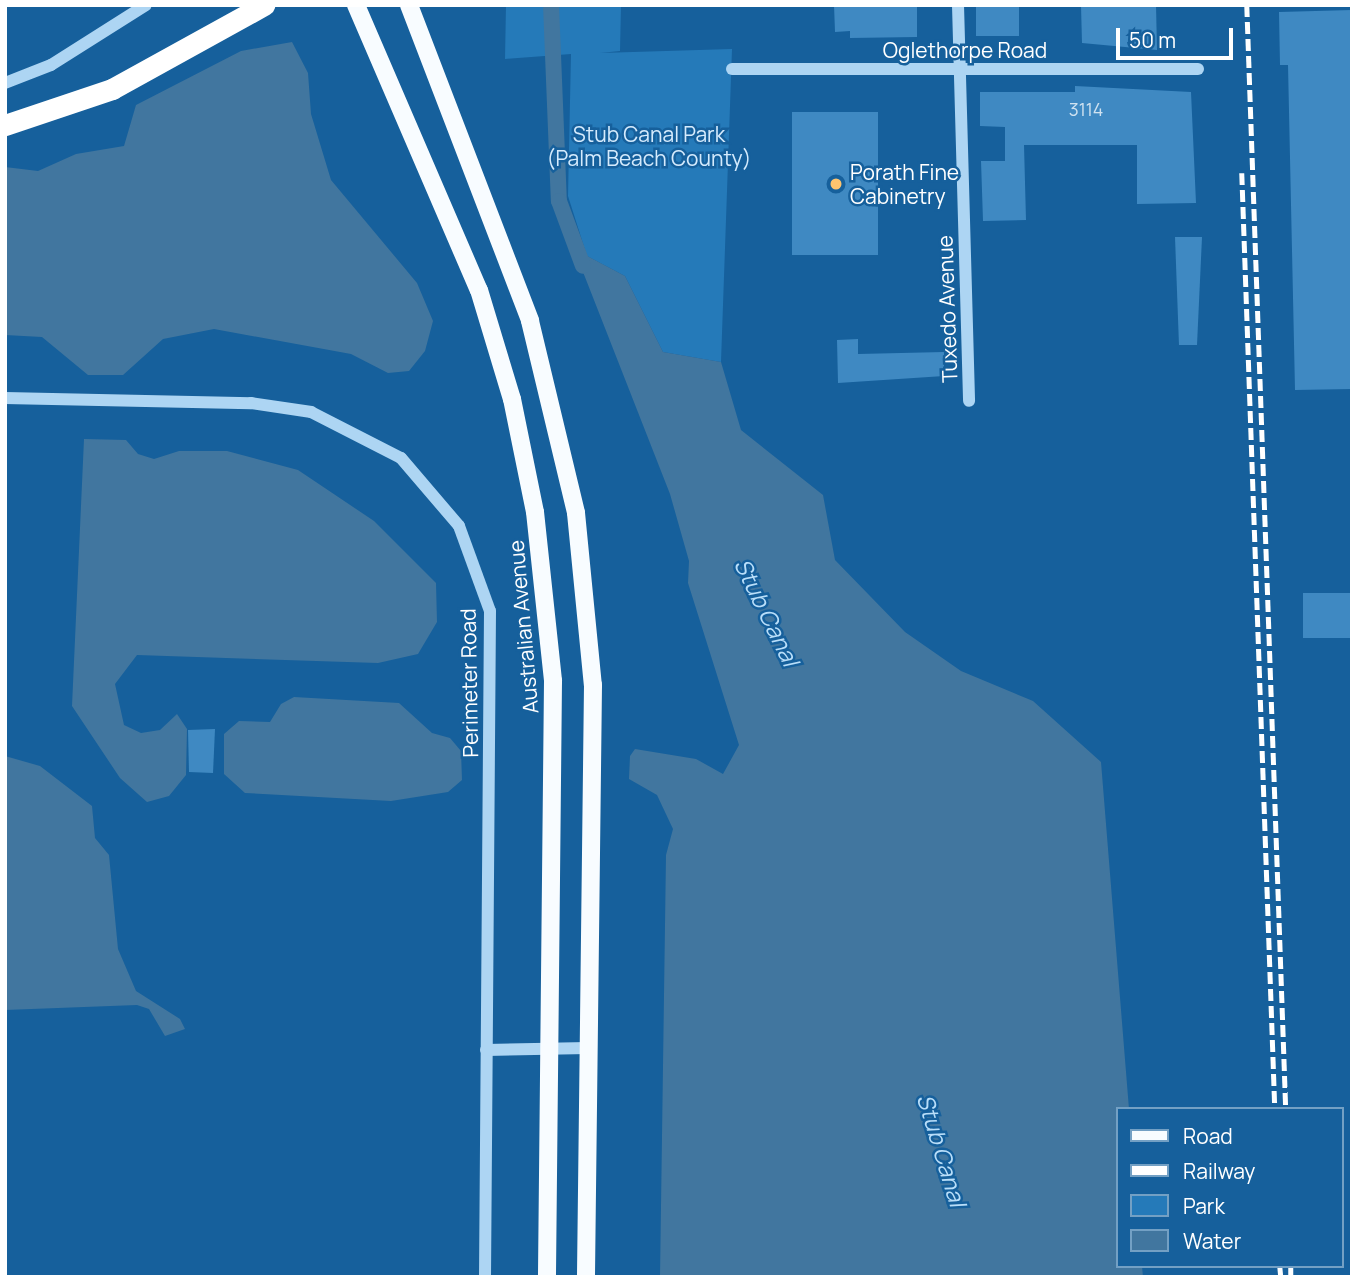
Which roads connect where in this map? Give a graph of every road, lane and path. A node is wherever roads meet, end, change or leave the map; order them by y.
1 (264, 5) edge
2 (344, 5) edge
3 (356, 5) edge
4 (409, 5) edge
5 (958, 5) edge
6 (146, 6) edge
7 (368, 29) junction
8 (732, 69) dead end
9 (960, 69) junction
10 (1198, 69) dead end
11 (5, 83) edge
12 (7, 125) edge
13 (5, 398) edge
14 (968, 401) dead end
15 (549, 1048) junction
16 (588, 1048) junction
17 (486, 1050) junction
18 (485, 1277) edge
19 (547, 1277) edge
20 (586, 1277) edge

1 - 12 highway
2 - 7 street
3 - 7 main road, Australian Avenue
4 - 16 main road
5 - 9 street, Tuxedo Avenue
6 - 11 street
7 - 15 main road, Australian Avenue
8 - 9 street, Oglethorpe Road
9 - 10 street, Oglethorpe Road
9 - 14 street, Tuxedo Avenue
13 - 17 street, Perimeter Road
15 - 16 street
15 - 17 street
15 - 19 main road, Australian Avenue
16 - 20 main road
17 - 18 street, Perimeter Road

